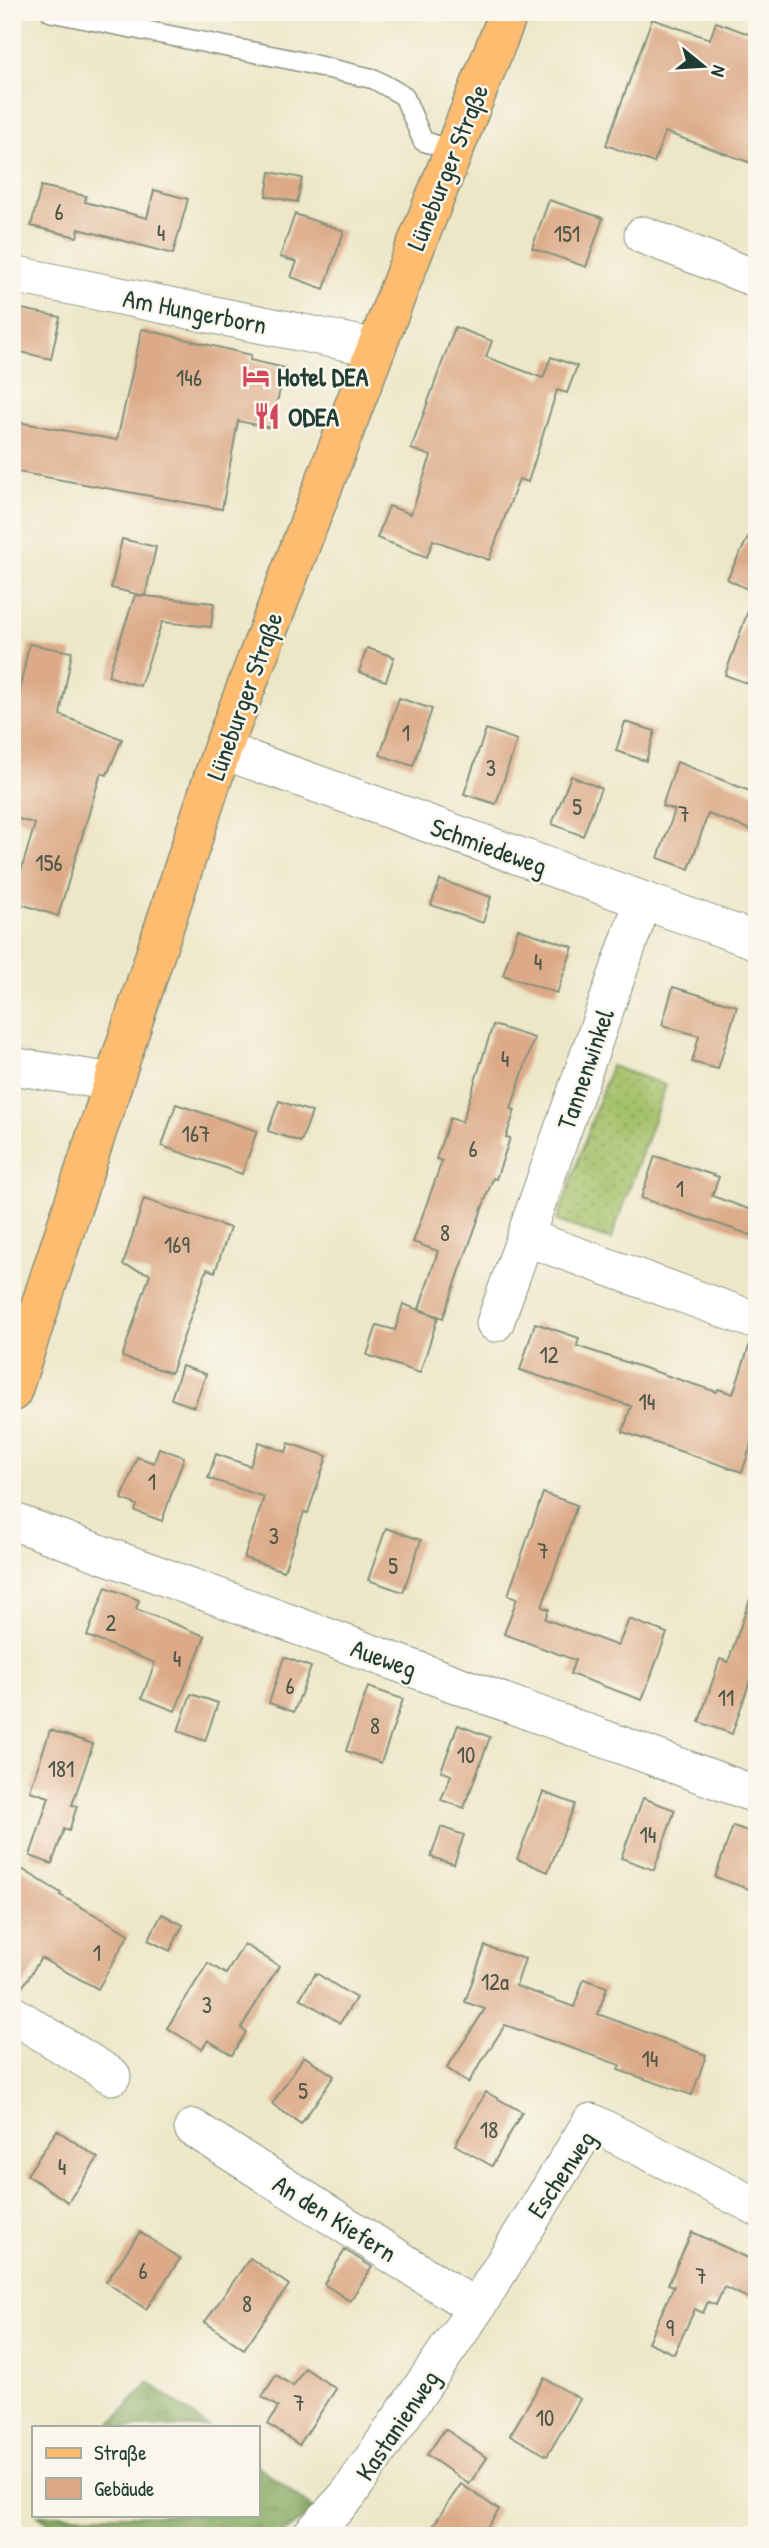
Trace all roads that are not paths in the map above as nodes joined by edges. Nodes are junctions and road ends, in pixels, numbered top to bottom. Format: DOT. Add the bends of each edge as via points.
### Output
graph roads {
  1 [pos="51,12"];
  2 [pos="509,12"];
  3 [pos="454,151"];
  4 [pos="643,236"];
  5 [pos="12,274"];
  6 [pos="757,279"];
  7 [pos="377,348"];
  8 [pos="222,750"];
  9 [pos="643,901"];
  10 [pos="757,941"];
  11 [pos="12,1066"];
  12 [pos="113,1082"];
  13 [pos="525,1237"];
  14 [pos="757,1321"];
  15 [pos="495,1323"];
  16 [pos="12,1392"];
  17 [pos="12,1521"];
  18 [pos="757,1795"];
  19 [pos="12,2014"];
  20 [pos="112,2077"];
  21 [pos="193,2128"];
  22 [pos="757,2207"];
  23 [pos="476,2308"];
  24 [pos="310,2536"];
  1 -- 3 [label="lane" via="374,79 404,96 424,141"];
  2 -- 3 [label="main road, Lüneburger Straße"];
  3 -- 7 [label="main road, Lüneburger Straße"];
  4 -- 6 [label="street"];
  5 -- 7 [label="street, Am Hungerborn"];
  7 -- 8 [label="main road, Lüneburger Straße"];
  8 -- 9 [label="street, Schmiedeweg"];
  8 -- 12 [label="main road, Lüneburger Straße"];
  9 -- 10 [label="street, Schmiedeweg"];
  9 -- 13 [label="street, Tannenwinkel"];
  11 -- 12 [label="street"];
  12 -- 16 [label="main road, Lüneburger Straße"];
  13 -- 14 [label="street"];
  13 -- 15 [label="street, Tannenwinkel"];
  17 -- 18 [label="street, Aueweg"];
  19 -- 20 [label="street"];
  21 -- 23 [label="street, An den Kiefern"];
  22 -- 23 [label="street, Eschenweg" via="591,2122"];
  23 -- 24 [label="street, Kastanienweg" via="348,2495"];
}
